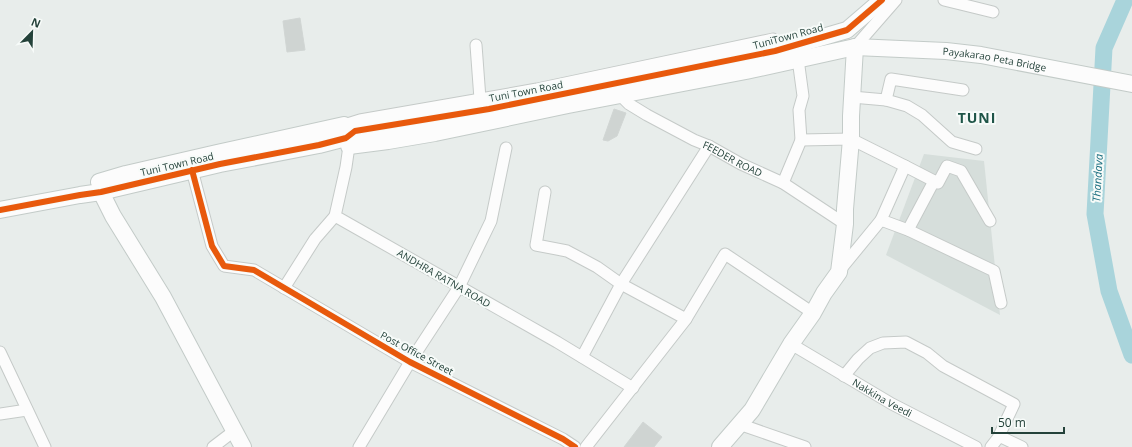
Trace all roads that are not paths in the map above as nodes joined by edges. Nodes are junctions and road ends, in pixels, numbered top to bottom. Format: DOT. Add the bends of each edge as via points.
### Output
graph roads {
  1 [pos="882,0"];
  2 [pos="896,0"];
  3 [pos="944,0"];
  4 [pos="993,12"];
  5 [pos="773,39"];
  6 [pos="476,45"];
  7 [pos="855,47"];
  8 [pos="798,59"];
  9 [pos="688,69"];
  10 [pos="1132,84"];
  11 [pos="963,90"];
  12 [pos="620,95"];
  13 [pos="852,97"];
  14 [pos="480,99"];
  15 [pos="886,100"];
  16 [pos="352,134"];
  17 [pos="851,139"];
  18 [pos="801,140"];
  19 [pos="709,146"];
  20 [pos="506,148"];
  21 [pos="976,149"];
  22 [pos="905,166"];
  23 [pos="192,170"];
  24 [pos="934,181"];
  25 [pos="783,183"];
  26 [pos="99,186"];
  27 [pos="545,192"];
  28 [pos="0,202"];
  29 [pos="0,210"];
  30 [pos="335,216"];
  31 [pos="881,220"];
  32 [pos="990,221"];
  33 [pos="845,224"];
  34 [pos="908,230"];
  35 [pos="838,272"];
  36 [pos="621,284"];
  37 [pos="459,287"];
  38 [pos="284,288"];
  39 [pos="1001,303"];
  40 [pos="813,313"];
  41 [pos="686,319"];
  42 [pos="791,344"];
  43 [pos="0,352"];
  44 [pos="582,357"];
  45 [pos="410,362"];
  46 [pos="844,376"];
  47 [pos="633,388"];
  48 [pos="27,410"];
  49 [pos="0,414"];
  50 [pos="740,424"];
  51 [pos="234,431"];
  52 [pos="999,436"];
  53 [pos="45,447"];
  54 [pos="213,447"];
  55 [pos="243,447"];
  56 [pos="359,447"];
  57 [pos="575,447"];
  58 [pos="586,447"];
  59 [pos="720,447"];
  60 [pos="805,447"];
  61 [pos="976,447"];
  62 [pos="991,447"];
  63 [pos="1022,447"];
  1 -- 9 [label="street, TuniTown Road" via="847,30 776,51"];
  2 -- 7 [label="street"];
  3 -- 4 [label="street"];
  5 -- 14 [label="street"];
  6 -- 14 [label="street"];
  7 -- 8 [label="street, Payakarao Peta Bridge"];
  7 -- 10 [label="street, Payakarao Peta Bridge" via="946,50"];
  7 -- 13 [label="street"];
  8 -- 12 [label="street, Payakarao Peta Bridge"];
  8 -- 18 [label="street" via="803,96 799,110"];
  9 -- 16 [label="street, Tuni Town Road"];
  11 -- 15 [label="street" via="891,78"];
  12 -- 16 [label="street, Payakarao Peta Bridge" via="388,141"];
  12 -- 19 [label="street, FEEDER ROAD" via="646,115"];
  13 -- 15 [label="street"];
  13 -- 17 [label="street"];
  14 -- 16 [label="street" via="360,120"];
  15 -- 21 [label="street" via="907,106 922,115 952,142"];
  16 -- 23 [label="street, Tuni Town Road" via="319,145"];
  16 -- 26 [label="street, Tuni Town Road" via="217,153 126,174"];
  16 -- 30 [label="street"];
  17 -- 18 [label="street"];
  17 -- 22 [label="street"];
  17 -- 33 [label="street"];
  18 -- 25 [label="street"];
  19 -- 25 [label="street, FEEDER ROAD"];
  19 -- 36 [label="street"];
  20 -- 37 [label="street" via="491,221"];
  22 -- 24 [label="street"];
  22 -- 31 [label="street"];
  23 -- 26 [label="street, Tuni Town Road"];
  23 -- 38 [label="street, Post Office Street" via="212,246 224,266 254,270"];
  24 -- 32 [label="street" via="938,183 946,166 961,171"];
  24 -- 34 [label="street"];
  25 -- 33 [label="street, FEEDER ROAD"];
  26 -- 28 [label="street, Tuni Town Road"];
  26 -- 29 [label="street, Tuni Town Road" via="80,195"];
  26 -- 51 [label="street" via="113,216 163,296"];
  27 -- 36 [label="street" via="536,245 567,251"];
  30 -- 37 [label="street, ANDHRA RATNA ROAD"];
  30 -- 38 [label="street" via="315,239"];
  31 -- 34 [label="street"];
  31 -- 35 [label="street"];
  33 -- 35 [label="street"];
  34 -- 39 [label="street" via="994,271"];
  35 -- 40 [label="street"];
  36 -- 41 [label="street"];
  36 -- 44 [label="street"];
  37 -- 44 [label="street, ANDHRA RATNA ROAD"];
  37 -- 45 [label="street"];
  38 -- 45 [label="street, Post Office Street"];
  40 -- 41 [label="street" via="725,254"];
  40 -- 42 [label="street"];
  41 -- 47 [label="street"];
  42 -- 46 [label="street, Nakkina Veedi"];
  42 -- 50 [label="street" via="752,410"];
  43 -- 48 [label="street"];
  44 -- 47 [label="street, ANDHRA RATNA ROAD"];
  45 -- 56 [label="street"];
  45 -- 57 [label="street, Post Office Street" via="563,438"];
  46 -- 52 [label="street" via="870,348 883,343 906,342 927,353 943,366 1014,404"];
  46 -- 61 [label="street, Nakkina Veedi"];
  47 -- 58 [label="street"];
  48 -- 49 [label="street"];
  48 -- 53 [label="street"];
  50 -- 59 [label="street"];
  50 -- 60 [label="street"];
  51 -- 54 [label="street"];
  51 -- 55 [label="street"];
  52 -- 62 [label="street"];
  52 -- 63 [label="street"];
}
